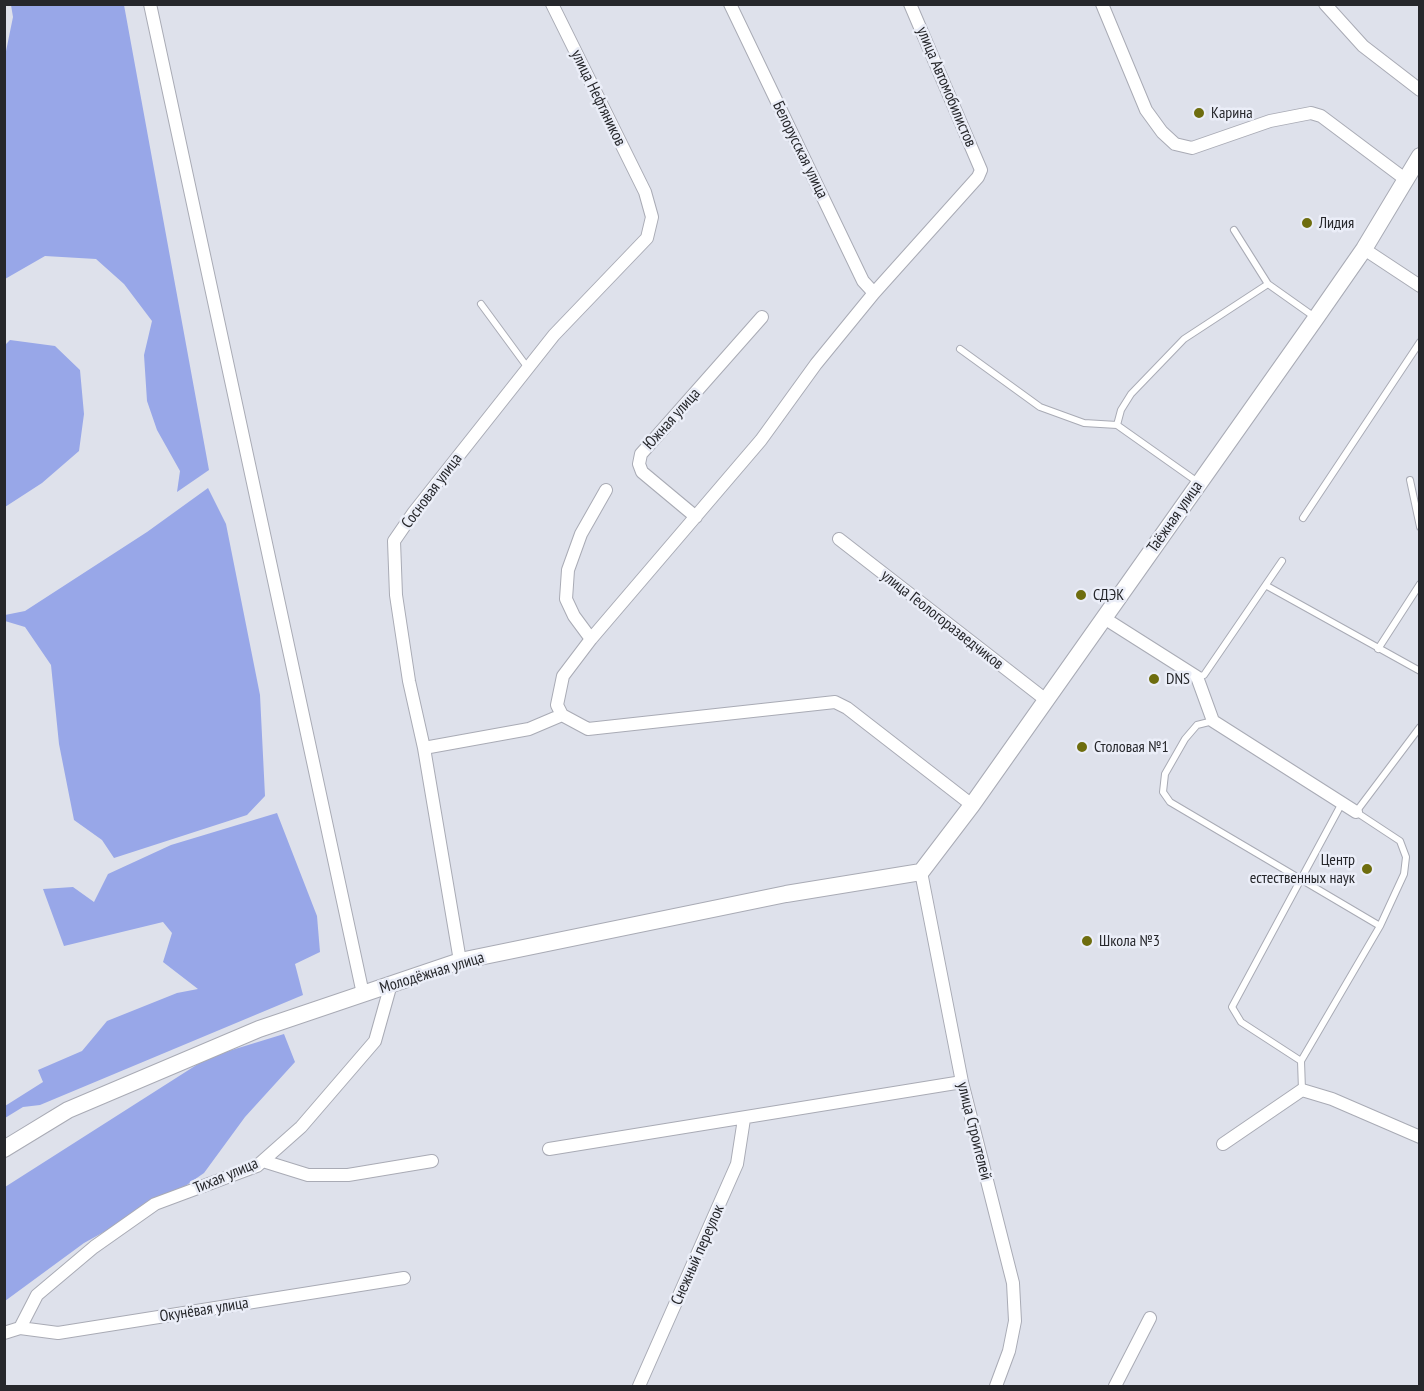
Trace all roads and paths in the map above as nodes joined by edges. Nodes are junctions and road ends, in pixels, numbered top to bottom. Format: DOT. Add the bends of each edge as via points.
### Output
graph roads {
  1 [pos="150,4"];
  2 [pos="552,4"];
  3 [pos="730,4"];
  4 [pos="910,4"];
  5 [pos="1101,4"];
  6 [pos="1325,4"];
  7 [pos="1419,90"];
  8 [pos="1419,156"];
  9 [pos="1405,179"];
  10 [pos="645,192"];
  11 [pos="1234,230"];
  12 [pos="1364,249"];
  13 [pos="1268,284"];
  14 [pos="1419,286"];
  15 [pos="873,293"];
  16 [pos="481,304"];
  17 [pos="762,317"];
  18 [pos="1317,318"];
  19 [pos="1419,342"];
  20 [pos="960,349"];
  21 [pos="528,368"];
  22 [pos="1117,425"];
  23 [pos="1410,480"];
  24 [pos="1199,483"];
  25 [pos="606,490"];
  26 [pos="696,517"];
  27 [pos="1303,518"];
  28 [pos="1419,527"];
  29 [pos="838,539"];
  30 [pos="1282,561"];
  31 [pos="1419,584"];
  32 [pos="1267,586"];
  33 [pos="1104,618"];
  34 [pos="591,639"];
  35 [pos="1378,649"];
  36 [pos="1419,671"];
  37 [pos="1197,677"];
  38 [pos="1046,700"];
  39 [pos="562,715"];
  40 [pos="1213,721"];
  41 [pos="1419,727"];
  42 [pos="424,747"];
  43 [pos="1342,803"];
  44 [pos="972,806"];
  45 [pos="1356,812"];
  46 [pos="921,872"];
  47 [pos="1302,881"];
  48 [pos="1380,926"];
  49 [pos="460,961"];
  50 [pos="391,984"];
  51 [pos="363,994"];
  52 [pos="1301,1061"];
  53 [pos="962,1082"];
  54 [pos="1302,1090"];
  55 [pos="744,1119"];
  56 [pos="1419,1137"];
  57 [pos="1223,1144"];
  58 [pos="4,1149"];
  59 [pos="549,1149"];
  60 [pos="263,1161"];
  61 [pos="432,1161"];
  62 [pos="404,1278"];
  63 [pos="1150,1318"];
  64 [pos="20,1328"];
  65 [pos="4,1333"];
  66 [pos="639,1386"];
  67 [pos="996,1386"];
  68 [pos="1115,1386"];
  1 -- 51 [label="street"];
  2 -- 10 [label="street, улица Нефтяников"];
  3 -- 15 [label="street, Белорусская улица" via="863,281"];
  4 -- 15 [label="street, улица Автомобилистов" via="981,170 971,187"];
  5 -- 9 [label="street" via="1146,110 1175,144 1192,148 1270,121 1311,113 1321,116"];
  6 -- 7 [label="street" via="1363,46"];
  8 -- 9 [label="main road, Таёжная улица"];
  9 -- 12 [label="main road, Таёжная улица"];
  10 -- 21 [label="street, Сосновая улица" via="652,217 647,238 554,335"];
  11 -- 13 [label="lane"];
  12 -- 14 [label="street"];
  12 -- 18 [label="main road, Таёжная улица"];
  13 -- 18 [label="lane"];
  13 -- 22 [label="lane" via="1185,339 1131,394"];
  15 -- 26 [label="street"];
  16 -- 21 [label="lane"];
  17 -- 26 [label="street, Южная улица" via="640,454 642,472"];
  18 -- 24 [label="main road, Таёжная улица"];
  19 -- 27 [label="lane"];
  20 -- 22 [label="lane" via="1040,407 1084,423"];
  21 -- 42 [label="street, Сосновая улица" via="394,541 396,595"];
  22 -- 24 [label="lane"];
  23 -- 28 [label="lane"];
  24 -- 33 [label="main road, Таёжная улица"];
  25 -- 34 [label="street" via="581,534 568,570 566,599"];
  26 -- 34 [label="street"];
  29 -- 38 [label="street, улица Геологоразведчиков"];
  30 -- 32 [label="lane"];
  31 -- 35 [label="lane"];
  32 -- 35 [label="lane"];
  32 -- 37 [label="lane" via="1204,675"];
  33 -- 37 [label="street"];
  33 -- 38 [label="main road, Таёжная улица"];
  34 -- 39 [label="street" via="563,676 557,705"];
  35 -- 36 [label="lane"];
  37 -- 40 [label="street"];
  38 -- 44 [label="main road, Таёжная улица"];
  39 -- 42 [label="street" via="529,729"];
  39 -- 44 [label="street" via="588,729 835,702"];
  40 -- 43 [label="street"];
  40 -- 47 [label="lane" via="1197,725 1185,739 1165,774 1163,792 1170,802"];
  41 -- 45 [label="lane"];
  42 -- 49 [label="street, Сосновая улица"];
  43 -- 45 [label="street"];
  43 -- 47 [label="lane"];
  44 -- 46 [label="main road, Таёжная улица"];
  45 -- 48 [label="lane" via="1400,841 1406,857 1404,874"];
  46 -- 49 [label="main road, Молодёжная улица" via="786,894"];
  46 -- 53 [label="street, улица Строителей"];
  47 -- 48 [label="lane"];
  47 -- 52 [label="lane" via="1232,1006 1241,1022"];
  48 -- 52 [label="lane"];
  49 -- 50 [label="main road, Молодёжная улица"];
  50 -- 51 [label="main road, Молодёжная улица"];
  50 -- 60 [label="street, Тихая улица" via="375,1041 301,1127"];
  51 -- 58 [label="main road, Молодёжная улица" via="259,1029 68,1110"];
  52 -- 54 [label="lane"];
  53 -- 55 [label="street"];
  53 -- 67 [label="street, улица Строителей" via="1013,1283 1016,1321"];
  54 -- 56 [label="street"];
  54 -- 57 [label="street"];
  55 -- 59 [label="street"];
  55 -- 66 [label="street, Снежный переулок" via="737,1164"];
  60 -- 61 [label="street" via="308,1175 338,1175"];
  60 -- 64 [label="street, Тихая улица" via="155,1204 94,1247 37,1295"];
  62 -- 64 [label="street, Окунёвая улица" via="58,1333"];
  63 -- 68 [label="street"];
  64 -- 65 [label="street, Окунёвая улица"];
}
